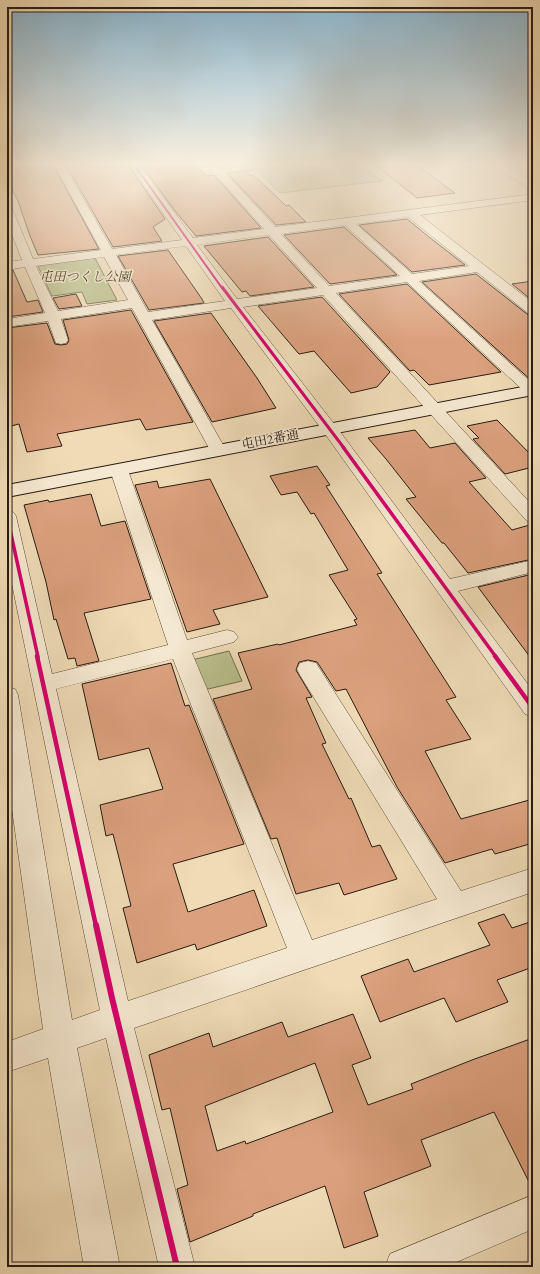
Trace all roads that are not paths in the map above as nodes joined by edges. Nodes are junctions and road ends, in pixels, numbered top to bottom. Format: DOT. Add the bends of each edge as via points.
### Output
graph roads {
  1 [pos="13,222"];
  2 [pos="91,222"];
  3 [pos="175,222"];
  4 [pos="264,222"];
  5 [pos="336,222"];
  6 [pos="349,222"];
  7 [pos="422,222"];
  8 [pos="272,231"];
  9 [pos="189,242"];
  10 [pos="108,253"];
  11 [pos="30,263"];
  12 [pos="7,266"];
  13 [pos="480,268"];
  14 [pos="409,278"];
  15 [pos="326,290"];
  16 [pos="137,303"];
  17 [pos="234,304"];
  18 [pos="533,310"];
  19 [pos="54,317"];
  20 [pos="144,317"];
  21 [pos="7,323"];
  22 [pos="61,340"];
  23 [pos="532,391"];
  24 [pos="433,408"];
  25 [pos="329,428"];
  26 [pos="218,450"];
  27 [pos="119,470"];
  28 [pos="7,491"];
  29 [pos="7,516"];
  30 [pos="533,517"];
  31 [pos="533,566"];
  32 [pos="446,587"];
  33 [pos="227,637"];
  34 [pos="180,649"];
  35 [pos="308,669"];
  36 [pos="44,684"];
  37 [pos="7,695"];
  38 [pos="533,708"];
  39 [pos="533,880"];
  40 [pos="455,906"];
  41 [pos="304,956"];
  42 [pos="118,1020"];
  43 [pos="60,1039"];
  44 [pos="7,1057"];
  45 [pos="533,1212"];
  46 [pos="102,1267"];
  47 [pos="177,1267"];
  48 [pos="403,1267"];
  1 -- 11 [label="street"];
  2 -- 10 [label="street"];
  3 -- 9 [label="street"];
  4 -- 8 [label="street"];
  5 -- 8 [label="street"];
  6 -- 14 [label="street"];
  7 -- 13 [label="street"];
  8 -- 9 [label="street"];
  8 -- 15 [label="street"];
  9 -- 10 [label="street"];
  9 -- 17 [label="street"];
  10 -- 11 [label="street"];
  10 -- 16 [label="street"];
  11 -- 12 [label="street"];
  11 -- 19 [label="street"];
  13 -- 14 [label="street"];
  13 -- 18 [label="street"];
  14 -- 15 [label="street"];
  14 -- 23 [label="street"];
  15 -- 17 [label="street"];
  15 -- 24 [label="street"];
  16 -- 19 [label="street"];
  16 -- 20 [label="street"];
  17 -- 20 [label="street"];
  17 -- 25 [label="street"];
  19 -- 21 [label="street"];
  19 -- 22 [label="street"];
  20 -- 26 [label="street"];
  23 -- 24 [label="street, 屯田2番通"];
  24 -- 25 [label="street, 屯田2番通"];
  24 -- 30 [label="street"];
  25 -- 26 [label="street, 屯田2番通"];
  25 -- 32 [label="street"];
  26 -- 27 [label="street, 屯田2番通"];
  27 -- 28 [label="street, 屯田2番通"];
  27 -- 34 [label="street"];
  29 -- 36 [label="street"];
  31 -- 32 [label="street"];
  32 -- 38 [label="street"];
  33 -- 34 [label="street"];
  34 -- 36 [label="street"];
  34 -- 41 [label="street"];
  35 -- 40 [label="street"];
  36 -- 42 [label="street"];
  37 -- 43 [label="street"];
  39 -- 40 [label="street"];
  40 -- 41 [label="street"];
  41 -- 42 [label="street"];
  42 -- 43 [label="street"];
  42 -- 47 [label="street"];
  43 -- 44 [label="street"];
  43 -- 46 [label="street"];
  45 -- 48 [label="street"];
}
